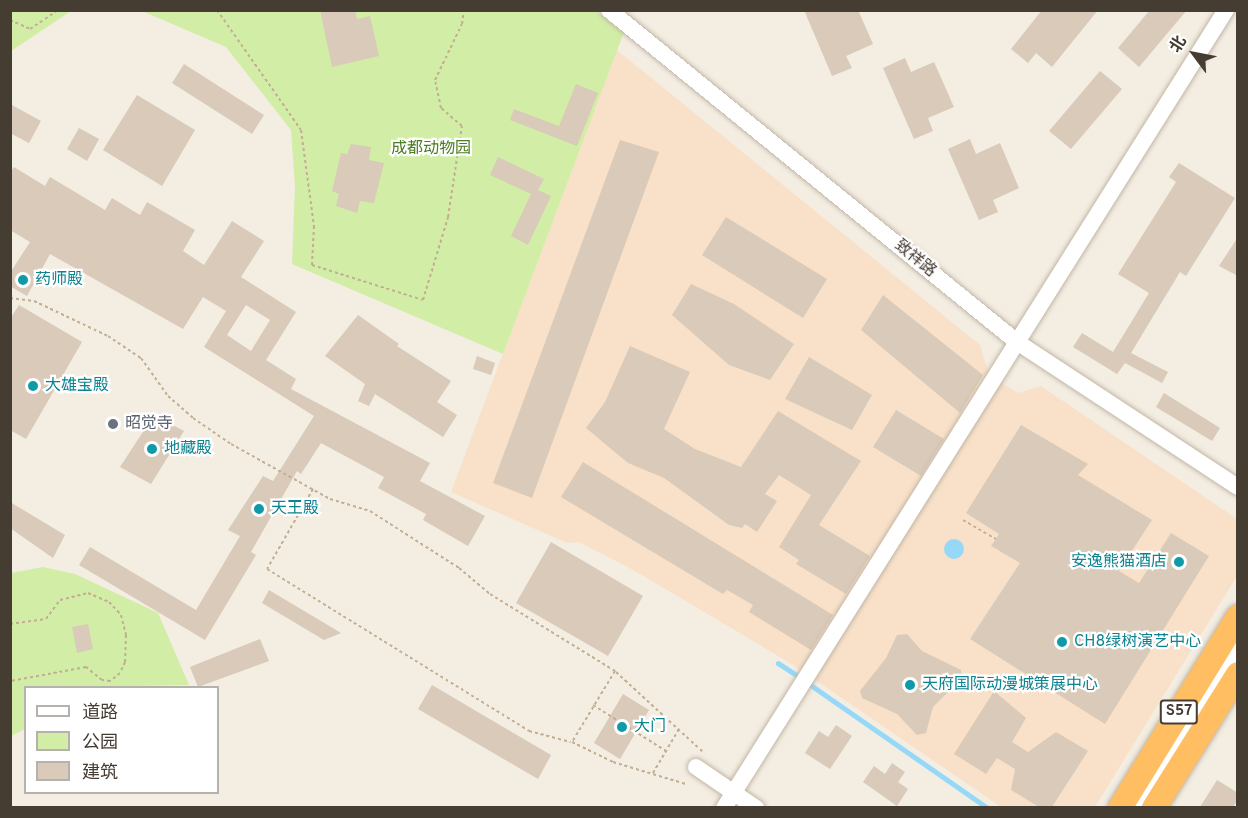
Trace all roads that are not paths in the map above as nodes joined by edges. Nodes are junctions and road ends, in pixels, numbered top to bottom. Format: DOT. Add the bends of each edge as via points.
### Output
graph roads {
  1 [pos="609,10"];
  2 [pos="1226,10"];
  3 [pos="1017,342"];
  4 [pos="1238,487"];
  5 [pos="1238,617"];
  6 [pos="1238,647"];
  7 [pos="1238,674"];
  8 [pos="700,760"];
  9 [pos="734,792"];
  10 [pos="724,807"];
  11 [pos="756,807"];
  12 [pos="1120,807"];
  13 [pos="1138,807"];
  14 [pos="1154,807"];
  1 -- 3 [label="street, 致祥路"];
  2 -- 3 [label="street"];
  3 -- 4 [label="street, 致祥路"];
  3 -- 9 [label="street"];
  5 -- 12 [label="highway, S57"];
  6 -- 13 [label="street"];
  7 -- 14 [label="highway, S57"];
  8 -- 9 [label="street"];
  9 -- 10 [label="street"];
  9 -- 11 [label="street"];
}
